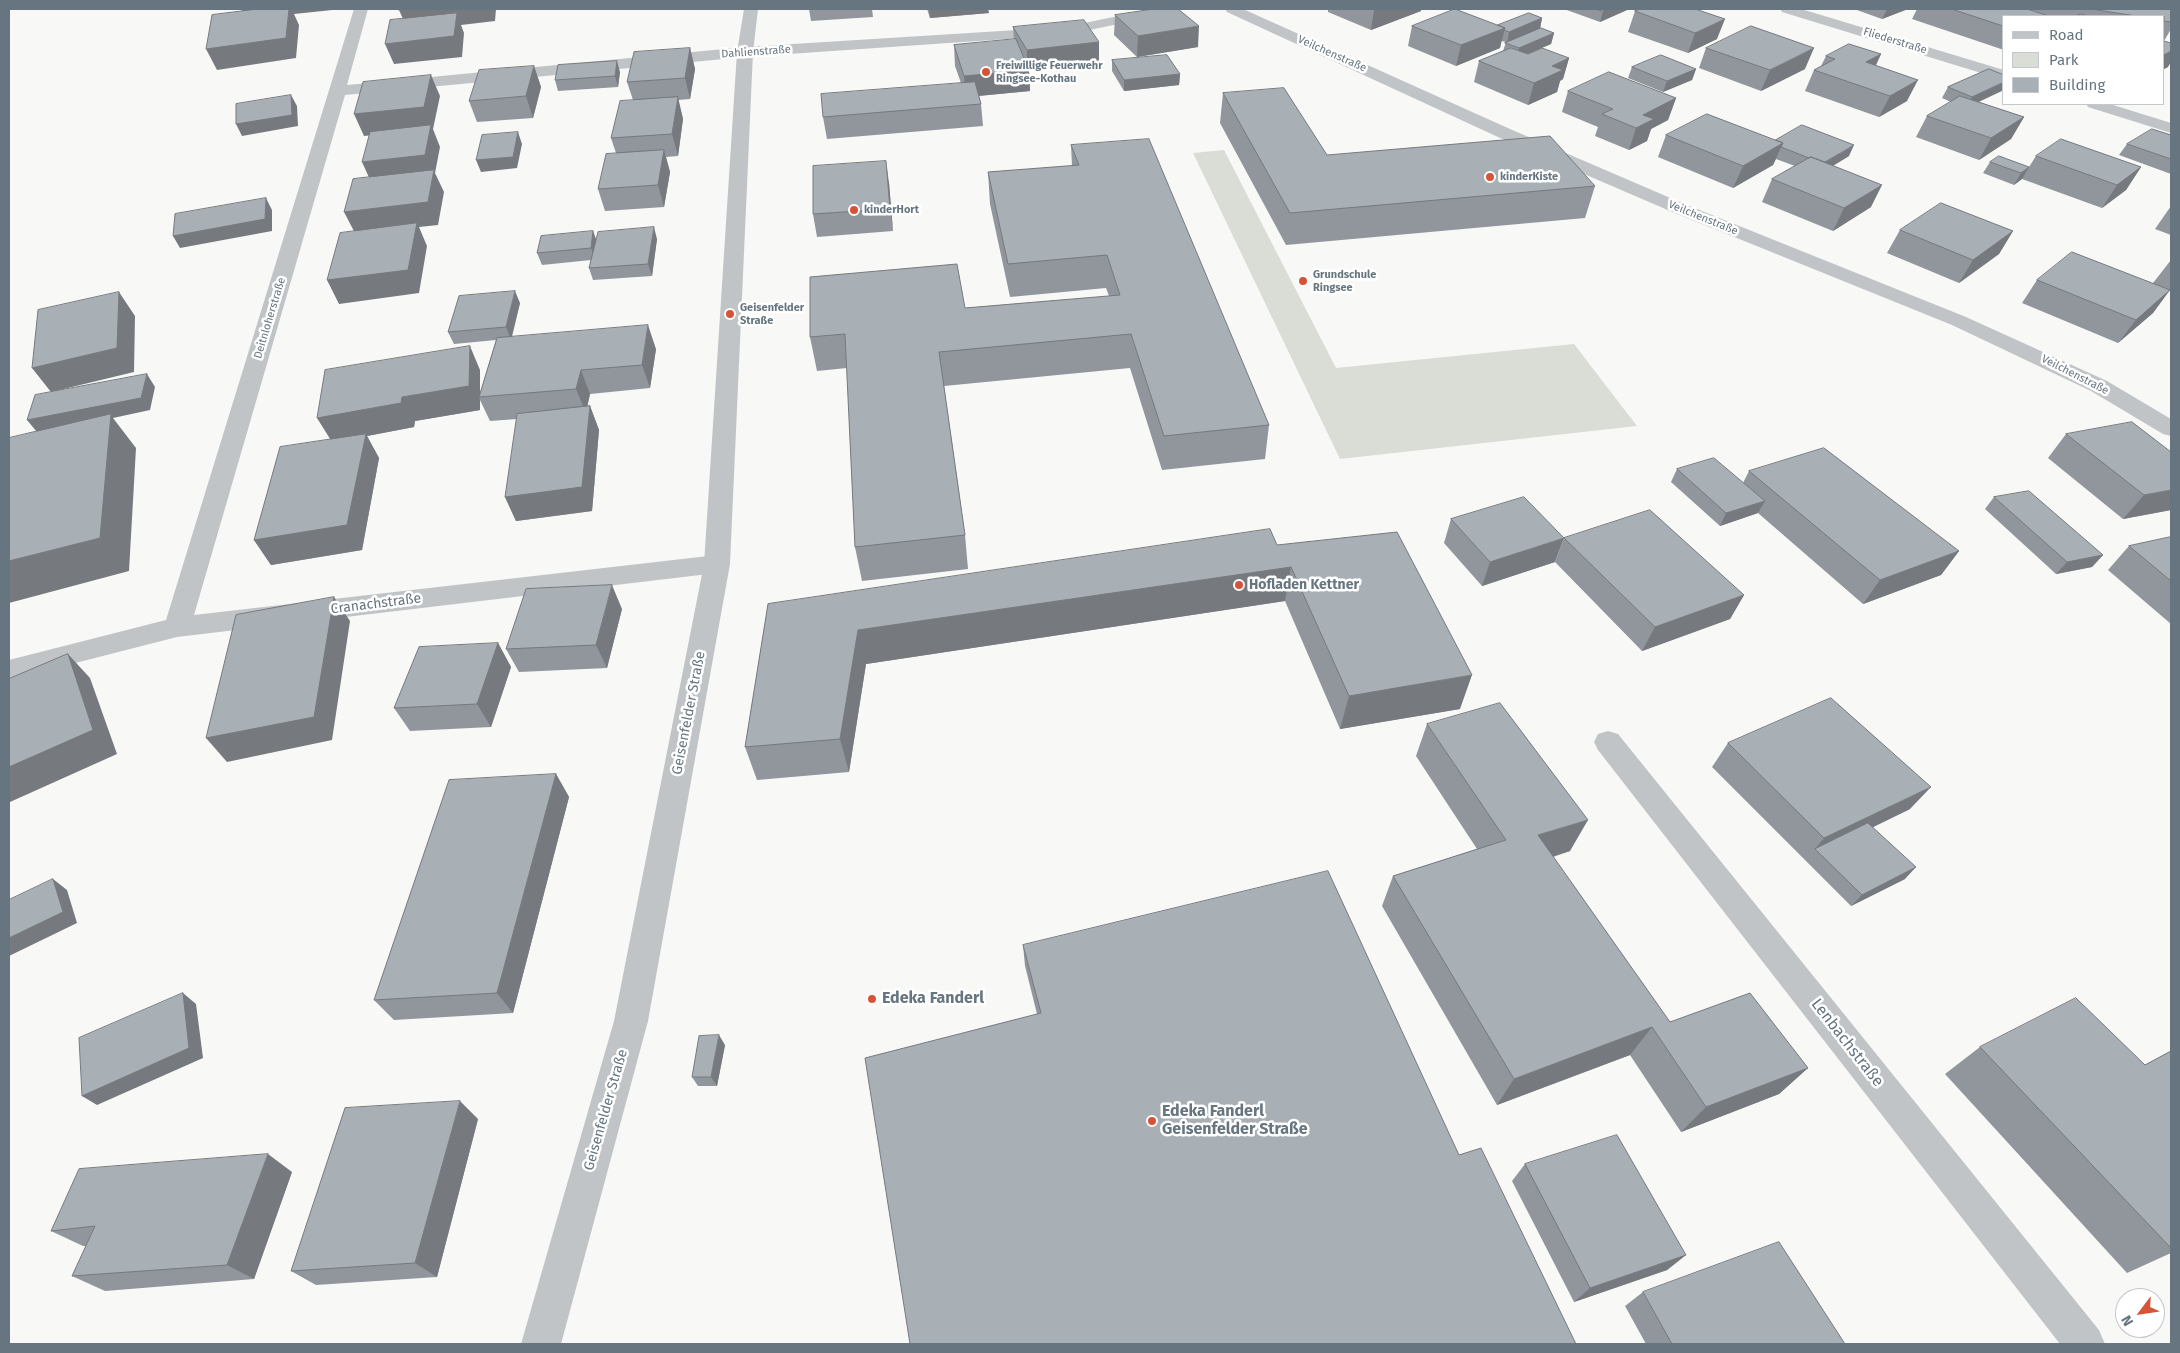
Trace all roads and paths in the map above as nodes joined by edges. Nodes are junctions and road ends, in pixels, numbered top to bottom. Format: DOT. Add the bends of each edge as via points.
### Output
graph roads {
  1 [pos="361,9"];
  2 [pos="751,9"];
  3 [pos="1172,9"];
  4 [pos="1232,9"];
  5 [pos="1786,9"];
  6 [pos="745,52"];
  7 [pos="2002,74"];
  8 [pos="338,91"];
  9 [pos="2097,105"];
  10 [pos="2171,128"];
  11 [pos="2171,429"];
  12 [pos="717,564"];
  13 [pos="177,627"];
  14 [pos="9,670"];
  15 [pos="1608,742"];
  16 [pos="541,1344"];
  17 [pos="2085,1344"];
  1 -- 8 [label="street, Deitnloherstraße"];
  2 -- 6 [label="street, Geisenfelder Straße"];
  3 -- 6 [label="street, Dahlienstraße" via="1065,31"];
  4 -- 11 [label="street, Veilchenstraße" via="1676,207 1959,321 2099,386"];
  5 -- 7 [label="street, Fliederstraße"];
  6 -- 8 [label="street, Dahlienstraße"];
  6 -- 12 [label="street, Geisenfelder Straße"];
  8 -- 13 [label="street, Deitnloherstraße"];
  9 -- 10 [label="street"];
  12 -- 13 [label="street, Cranachstraße"];
  12 -- 16 [label="street, Geisenfelder Straße" via="631,1021"];
  13 -- 14 [label="street, Cranachstraße"];
  15 -- 17 [label="street, Lenbachstraße"];
}
